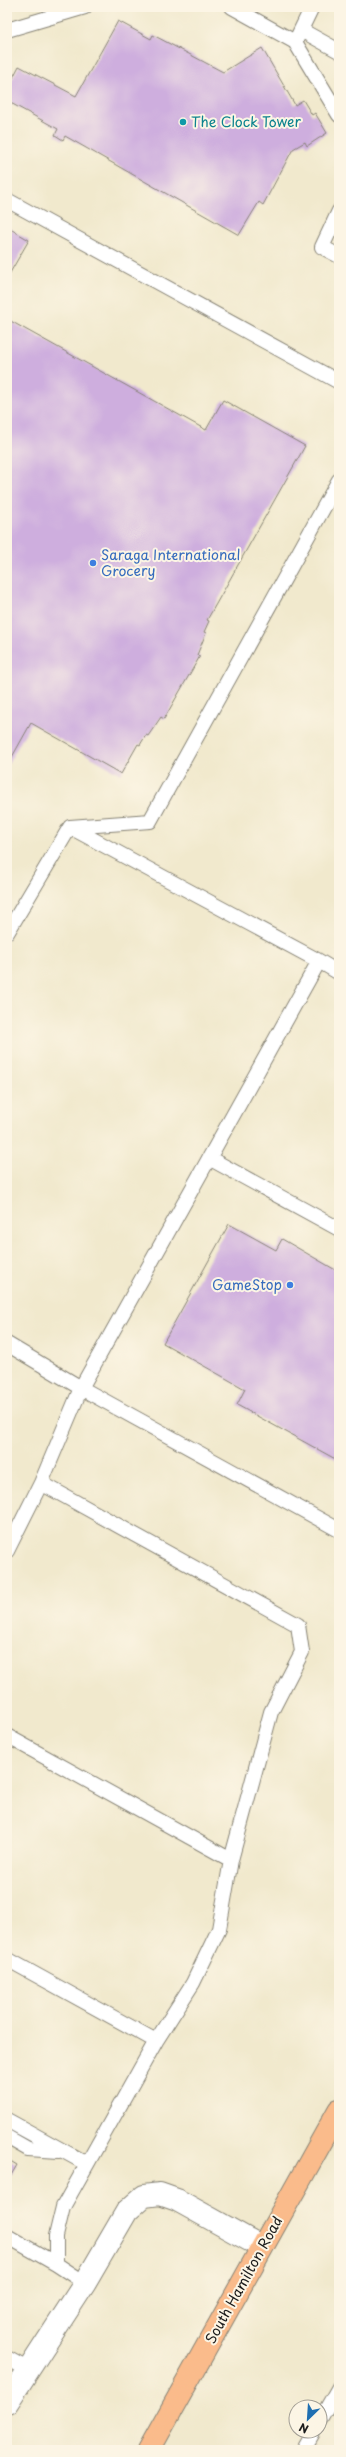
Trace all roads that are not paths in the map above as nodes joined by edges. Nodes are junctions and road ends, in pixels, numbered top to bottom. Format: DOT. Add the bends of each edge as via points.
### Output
graph roads {
  1 [pos="85,7"];
  2 [pos="232,7"];
  3 [pos="312,7"];
  4 [pos="7,30"];
  5 [pos="298,36"];
  6 [pos="339,51"];
  7 [pos="339,115"];
  8 [pos="7,200"];
  9 [pos="339,212"];
  10 [pos="339,256"];
  11 [pos="339,382"];
  12 [pos="339,480"];
  13 [pos="70,826"];
  14 [pos="7,933"];
  15 [pos="318,960"];
  16 [pos="339,973"];
  17 [pos="209,1158"];
  18 [pos="339,1229"];
  19 [pos="7,1344"];
  20 [pos="81,1388"];
  21 [pos="41,1483"];
  22 [pos="339,1530"];
  23 [pos="7,1551"];
  24 [pos="7,1736"];
  25 [pos="231,1860"];
  26 [pos="7,1960"];
  27 [pos="156,2041"];
  28 [pos="339,2110"];
  29 [pos="7,2120"];
  30 [pos="7,2137"];
  31 [pos="65,2152"];
  32 [pos="87,2164"];
  33 [pos="9,2234"];
  34 [pos="262,2247"];
  35 [pos="56,2264"];
  36 [pos="85,2283"];
  37 [pos="7,2358"];
  38 [pos="27,2369"];
  39 [pos="337,2395"];
  40 [pos="7,2403"];
  41 [pos="328,2408"];
  42 [pos="309,2439"];
  43 [pos="149,2450"];
  44 [pos="303,2450"];
  1 -- 4 [label="lane"];
  2 -- 5 [label="lane"];
  3 -- 5 [label="lane"];
  5 -- 6 [label="lane"];
  5 -- 7 [label="lane"];
  8 -- 11 [label="lane"];
  9 -- 10 [label="lane" via="322,247"];
  12 -- 13 [label="lane" via="150,821"];
  13 -- 14 [label="lane"];
  13 -- 15 [label="lane"];
  15 -- 16 [label="lane"];
  15 -- 17 [label="lane"];
  17 -- 18 [label="lane"];
  17 -- 20 [label="lane"];
  19 -- 20 [label="lane"];
  20 -- 21 [label="lane"];
  20 -- 22 [label="lane"];
  21 -- 23 [label="lane"];
  21 -- 25 [label="lane" via="298,1625 302,1652 271,1712"];
  24 -- 25 [label="lane"];
  25 -- 27 [label="lane" via="219,1929 193,1983"];
  26 -- 27 [label="lane"];
  27 -- 32 [label="lane"];
  28 -- 34 [label="main road, South Hamilton Road"];
  29 -- 31 [label="lane"];
  30 -- 31 [label="lane" via="28,2148"];
  31 -- 32 [label="lane"];
  32 -- 35 [label="lane" via="62,2206 56,2236"];
  33 -- 35 [label="lane"];
  34 -- 36 [label="street" via="177,2200 160,2194 144,2196 127,2211"];
  34 -- 43 [label="main road, South Hamilton Road"];
  35 -- 36 [label="lane"];
  36 -- 38 [label="street"];
  37 -- 38 [label="lane"];
  38 -- 40 [label="street"];
  39 -- 41 [label="lane"];
  42 -- 44 [label="lane"];
}
